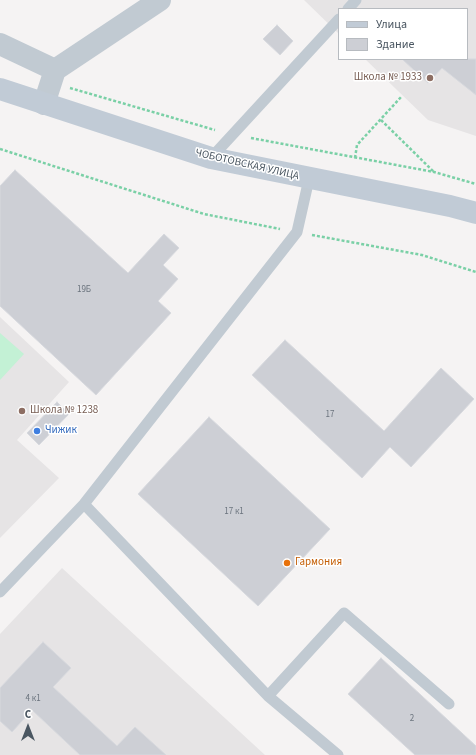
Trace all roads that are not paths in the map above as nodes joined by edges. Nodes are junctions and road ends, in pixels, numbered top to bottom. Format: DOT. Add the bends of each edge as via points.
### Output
graph roads {
  1 [pos="160,0"];
  2 [pos="356,0"];
  3 [pos="349,8"];
  4 [pos="338,20"];
  5 [pos="0,44"];
  6 [pos="55,70"];
  7 [pos="0,88"];
  8 [pos="44,104"];
  9 [pos="211,158"];
  10 [pos="309,179"];
  11 [pos="476,213"];
  12 [pos="84,504"];
  13 [pos="0,592"];
  14 [pos="268,696"];
  15 [pos="449,704"];
  16 [pos="338,755"];
  1 -- 6 [label="street"];
  2 -- 3 [label="lane"];
  4 -- 9 [label="lane"];
  5 -- 6 [label="street"];
  6 -- 8 [label="street"];
  7 -- 8 [label="main road, ЧОБОТОВСКАЯ УЛИЦА"];
  8 -- 9 [label="main road, ЧОБОТОВСКАЯ УЛИЦА"];
  9 -- 10 [label="main road, ЧОБОТОВСКАЯ УЛИЦА"];
  10 -- 11 [label="main road, ЧОБОТОВСКАЯ УЛИЦА"];
  10 -- 12 [label="lane" via="297,232"];
  12 -- 13 [label="lane"];
  12 -- 14 [label="lane"];
  14 -- 15 [label="lane" via="344,613"];
  14 -- 16 [label="lane"];
}
